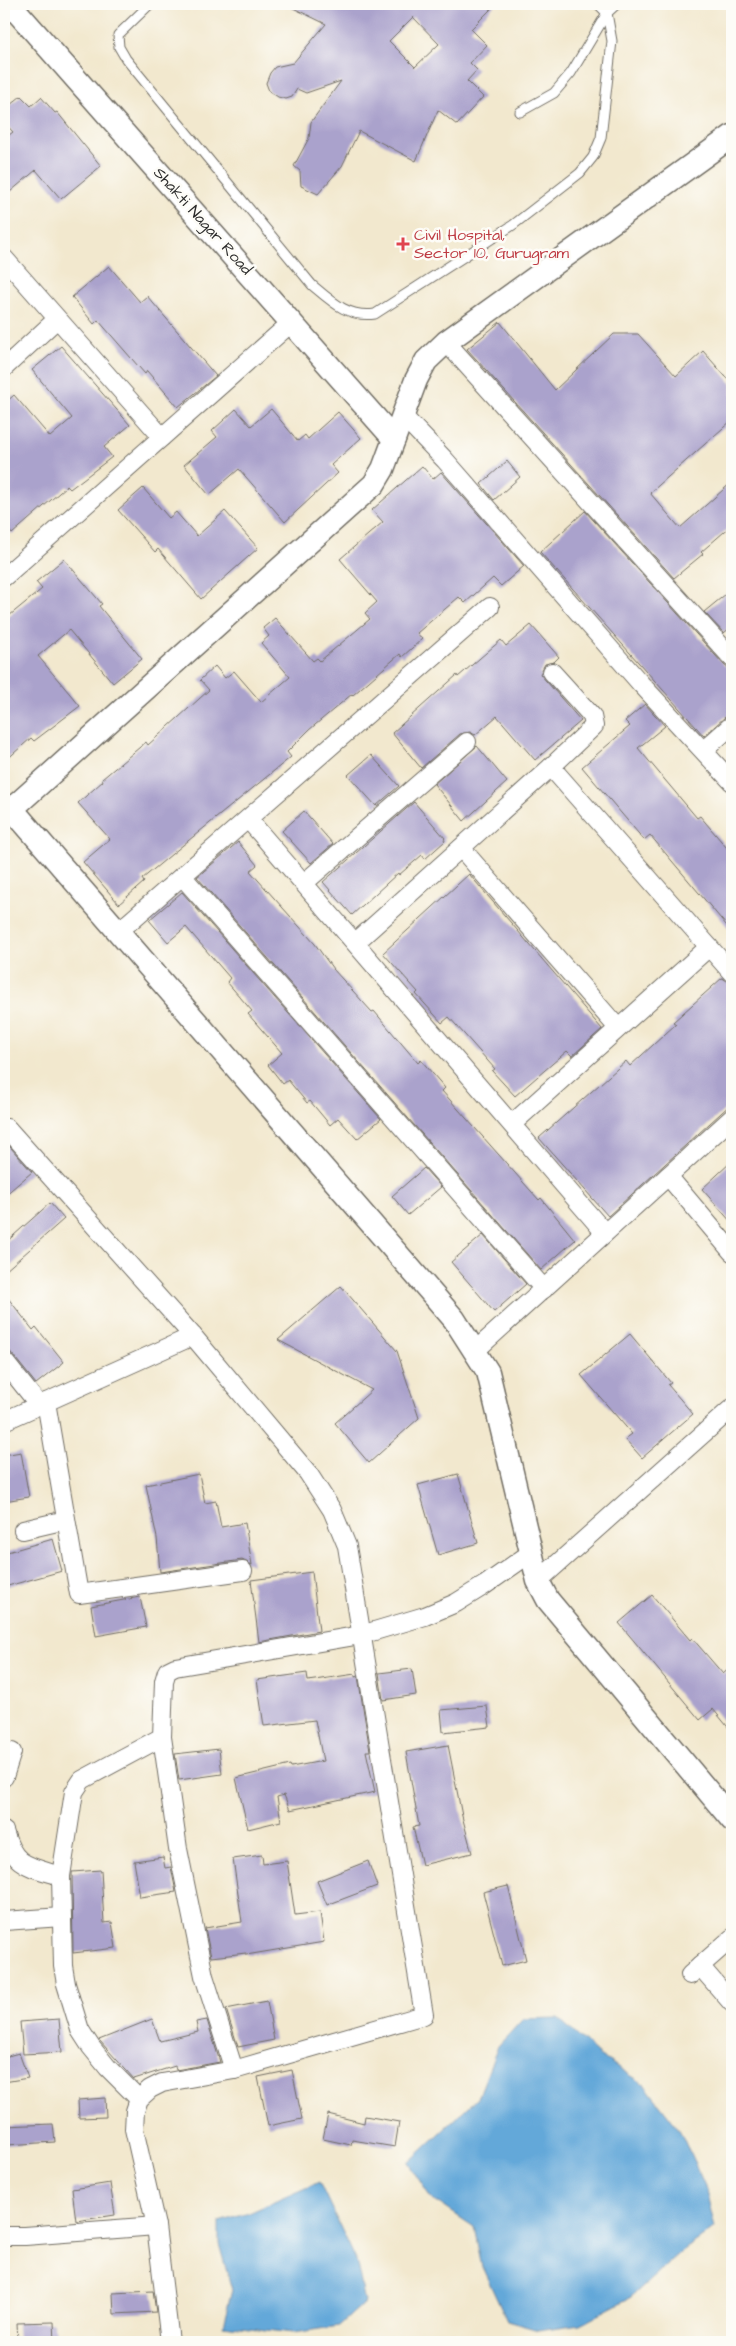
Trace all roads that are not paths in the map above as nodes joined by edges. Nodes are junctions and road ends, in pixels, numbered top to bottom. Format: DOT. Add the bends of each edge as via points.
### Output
graph roads {
  1 [pos="10,4"];
  2 [pos="150,4"];
  3 [pos="598,4"];
  4 [pos="617,4"];
  5 [pos="607,13"];
  6 [pos="520,112"];
  7 [pos="732,136"];
  8 [pos="4,258"];
  9 [pos="57,319"];
  10 [pos="292,322"];
  11 [pos="446,342"];
  12 [pos="4,368"];
  13 [pos="402,415"];
  14 [pos="162,437"];
  15 [pos="394,439"];
  16 [pos="4,577"];
  17 [pos="490,607"];
  18 [pos="732,658"];
  19 [pos="552,672"];
  20 [pos="732,725"];
  21 [pos="467,742"];
  22 [pos="704,750"];
  23 [pos="551,767"];
  24 [pos="732,782"];
  25 [pos="8,812"];
  26 [pos="248,819"];
  27 [pos="460,848"];
  28 [pos="182,876"];
  29 [pos="304,883"];
  30 [pos="118,932"];
  31 [pos="356,942"];
  32 [pos="709,947"];
  33 [pos="732,973"];
  34 [pos="618,1028"];
  35 [pos="732,1118"];
  36 [pos="512,1124"];
  37 [pos="5,1128"];
  38 [pos="668,1176"];
  39 [pos="605,1233"];
  40 [pos="732,1252"];
  41 [pos="544,1289"];
  42 [pos="192,1336"];
  43 [pos="476,1350"];
  44 [pos="4,1362"];
  45 [pos="43,1403"];
  46 [pos="732,1408"];
  47 [pos="4,1421"];
  48 [pos="66,1520"];
  49 [pos="23,1530"];
  50 [pos="532,1552"];
  51 [pos="243,1571"];
  52 [pos="538,1581"];
  53 [pos="360,1634"];
  54 [pos="162,1737"];
  55 [pos="12,1752"];
  56 [pos="4,1777"];
  57 [pos="732,1820"];
  58 [pos="5,1843"];
  59 [pos="61,1876"];
  60 [pos="62,1917"];
  61 [pos="4,1921"];
  62 [pos="732,1938"];
  63 [pos="732,2004"];
  64 [pos="234,2070"];
  65 [pos="139,2099"];
  66 [pos="156,2226"];
  67 [pos="4,2228"];
  68 [pos="4,2236"];
  69 [pos="170,2342"];
  1 -- 10 [label="street, Shakti Nagar Road"];
  2 -- 5 [label="lane" via="118,36 119,47 126,59 312,285 338,306 353,314 365,315 374,314 512,225 580,173 601,138 612,41"];
  3 -- 5 [label="lane"];
  4 -- 5 [label="lane"];
  5 -- 6 [label="lane" via="571,73 554,93"];
  7 -- 11 [label="street"];
  8 -- 9 [label="street"];
  9 -- 12 [label="street"];
  9 -- 14 [label="street"];
  10 -- 14 [label="street"];
  10 -- 15 [label="street, Shakti Nagar Road"];
  11 -- 13 [label="street" via="426,361"];
  11 -- 18 [label="street"];
  13 -- 15 [label="street"];
  13 -- 22 [label="street" via="641,684"];
  14 -- 16 [label="street"];
  15 -- 25 [label="street" via="374,484"];
  17 -- 26 [label="street"];
  19 -- 23 [label="street" via="594,720 594,726"];
  20 -- 22 [label="street"];
  21 -- 29 [label="street"];
  22 -- 24 [label="street"];
  23 -- 27 [label="street"];
  23 -- 32 [label="street"];
  25 -- 30 [label="street"];
  26 -- 28 [label="street"];
  26 -- 29 [label="street"];
  27 -- 31 [label="street"];
  27 -- 34 [label="street"];
  28 -- 30 [label="street"];
  28 -- 41 [label="street"];
  29 -- 31 [label="street"];
  30 -- 43 [label="street" via="454,1319"];
  31 -- 36 [label="street"];
  32 -- 33 [label="street"];
  32 -- 34 [label="street"];
  34 -- 36 [label="street"];
  35 -- 38 [label="street"];
  36 -- 39 [label="street"];
  37 -- 42 [label="street"];
  38 -- 39 [label="street"];
  38 -- 40 [label="street"];
  39 -- 41 [label="street"];
  41 -- 43 [label="street"];
  42 -- 45 [label="street"];
  42 -- 53 [label="street" via="308,1473 332,1510 347,1546"];
  43 -- 50 [label="street" via="488,1372"];
  44 -- 45 [label="street"];
  45 -- 47 [label="street"];
  45 -- 48 [label="street"];
  46 -- 52 [label="street"];
  48 -- 49 [label="street"];
  48 -- 51 [label="street" via="79,1594"];
  50 -- 52 [label="street"];
  50 -- 53 [label="street" via="456,1603 426,1616"];
  52 -- 57 [label="street" via="548,1600"];
  53 -- 54 [label="street" via="167,1671"];
  53 -- 64 [label="street" via="424,2015"];
  54 -- 59 [label="street" via="82,1780 74,1792"];
  54 -- 64 [label="street" via="178,1849 202,1967"];
  55 -- 56 [label="street"];
  58 -- 59 [label="street" via="21,1864"];
  59 -- 60 [label="street"];
  60 -- 61 [label="street"];
  60 -- 65 [label="street" via="63,1966 80,2030 108,2068"];
  62 -- 63 [label="street" via="695,1971"];
  64 -- 65 [label="street" via="162,2083 150,2088"];
  65 -- 66 [label="street" via="134,2129"];
  66 -- 68 [label="street"];
  66 -- 69 [label="street"];
  67 -- 68 [label="street"];
}
